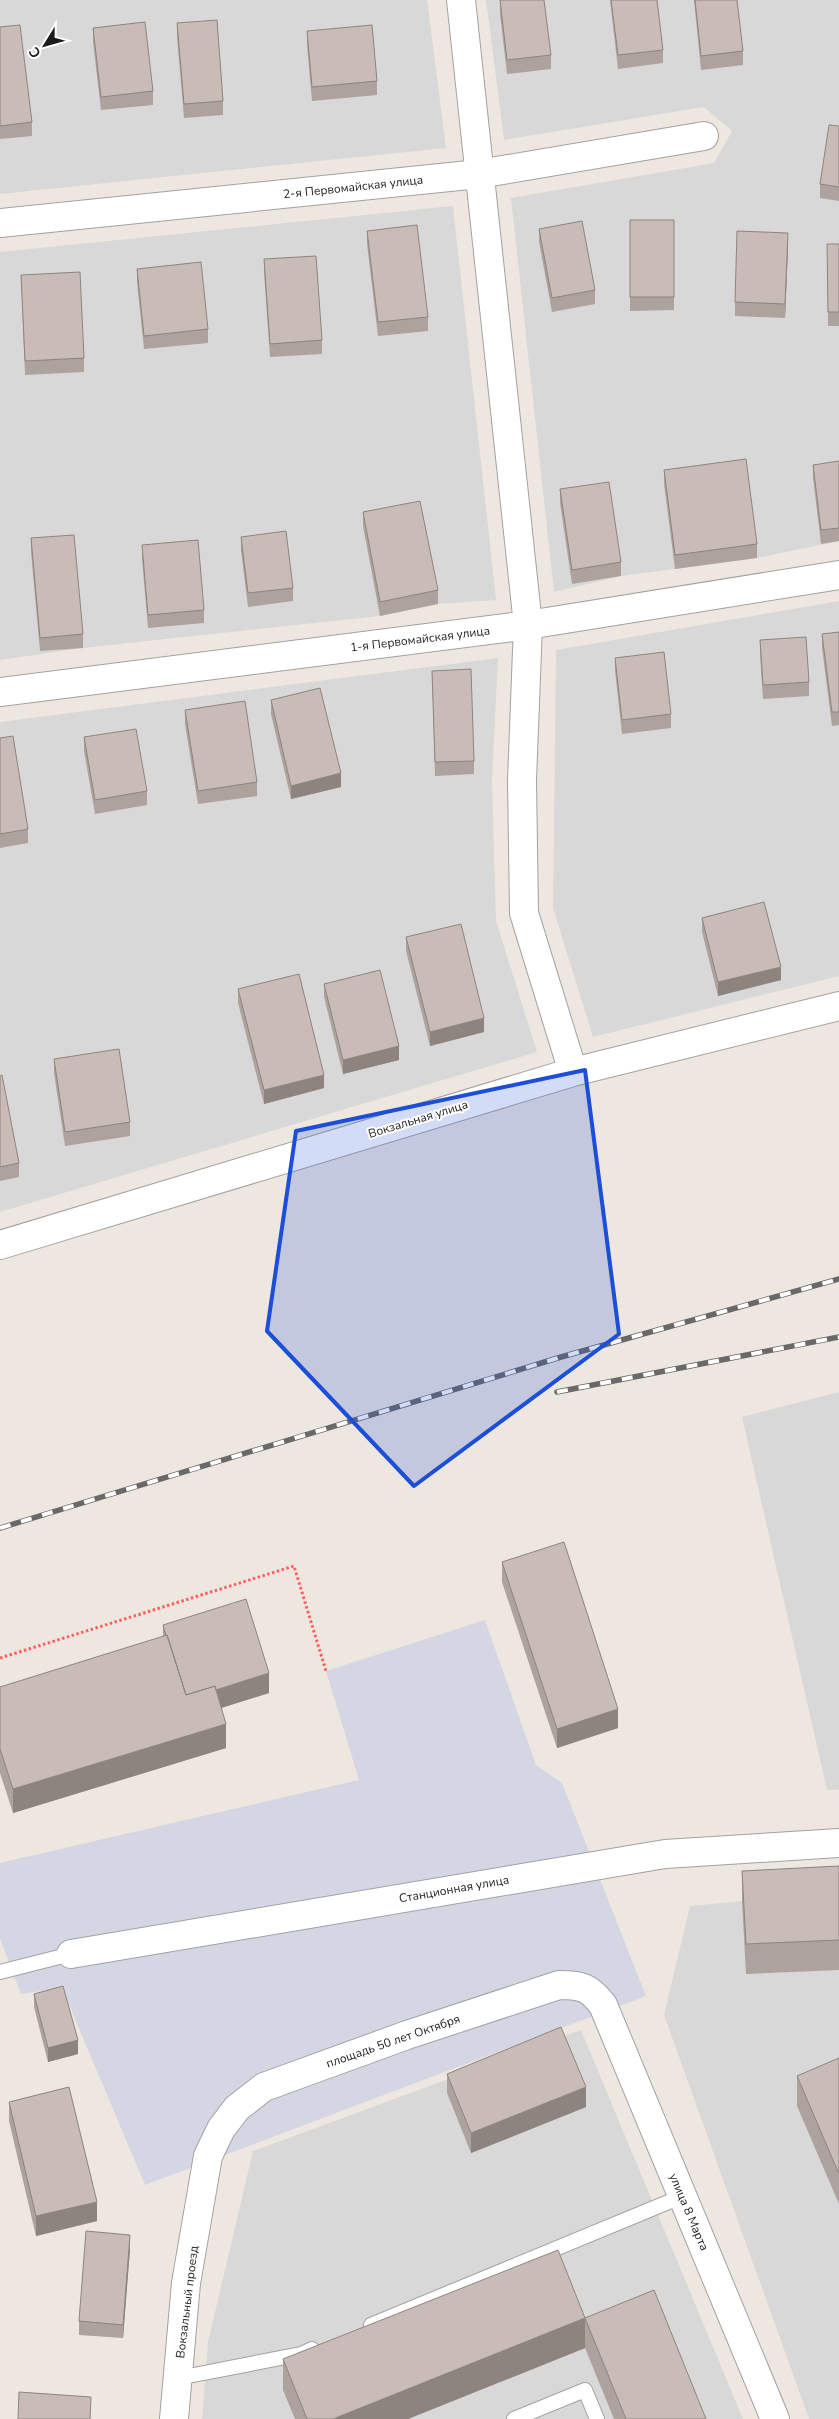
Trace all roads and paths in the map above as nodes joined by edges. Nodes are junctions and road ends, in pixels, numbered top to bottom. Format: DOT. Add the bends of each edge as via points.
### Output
graph roads {
  1 [pos="462,0"];
  2 [pos="704,136"];
  3 [pos="479,174"];
  4 [pos="0,223"];
  5 [pos="839,575"];
  6 [pos="528,625"];
  7 [pos="0,692"];
  8 [pos="839,1006"];
  9 [pos="573,1072"];
  10 [pos="0,1245"];
  11 [pos="0,1658"];
  12 [pos="326,1671"];
  13 [pos="839,1843"];
  14 [pos="70,1954"];
  15 [pos="0,1972"];
  16 [pos="603,2005"];
  17 [pos="208,2156"];
  18 [pos="683,2196"];
  19 [pos="356,2331"];
  20 [pos="328,2342"];
  21 [pos="178,2378"];
  22 [pos="174,2419"];
  23 [pos="514,2419"];
  24 [pos="596,2419"];
  25 [pos="775,2419"];
  1 -- 3 [label="street"];
  2 -- 3 [label="street, 2-я Первомайская улица"];
  3 -- 4 [label="street, 2-я Первомайская улица"];
  3 -- 6 [label="street"];
  5 -- 6 [label="street, 1-я Первомайская улица"];
  6 -- 7 [label="street, 1-я Первомайская улица"];
  6 -- 9 [label="street" via="522,780 524,913"];
  8 -- 9 [label="street, Вокзальная улица"];
  9 -- 10 [label="street, Вокзальная улица"];
  11 -- 12 [label="path" via="294,1566"];
  13 -- 14 [label="street, Станционная улица" via="665,1854"];
  14 -- 15 [label="lane"];
  16 -- 17 [label="street, площадь 50 лет Октября" via="593,1992 578,1985 559,1985 264,2087 237,2108"];
  16 -- 18 [label="street, улица 8 Марта"];
  17 -- 21 [label="street, Вокзальный проезд" via="186,2283"];
  18 -- 19 [label="lane"];
  18 -- 25 [label="street, улица 8 Марта"];
  20 -- 21 [label="lane" via="301,2354"];
  21 -- 22 [label="street, Вокзальный проезд"];
  23 -- 24 [label="lane" via="585,2390"];
}
